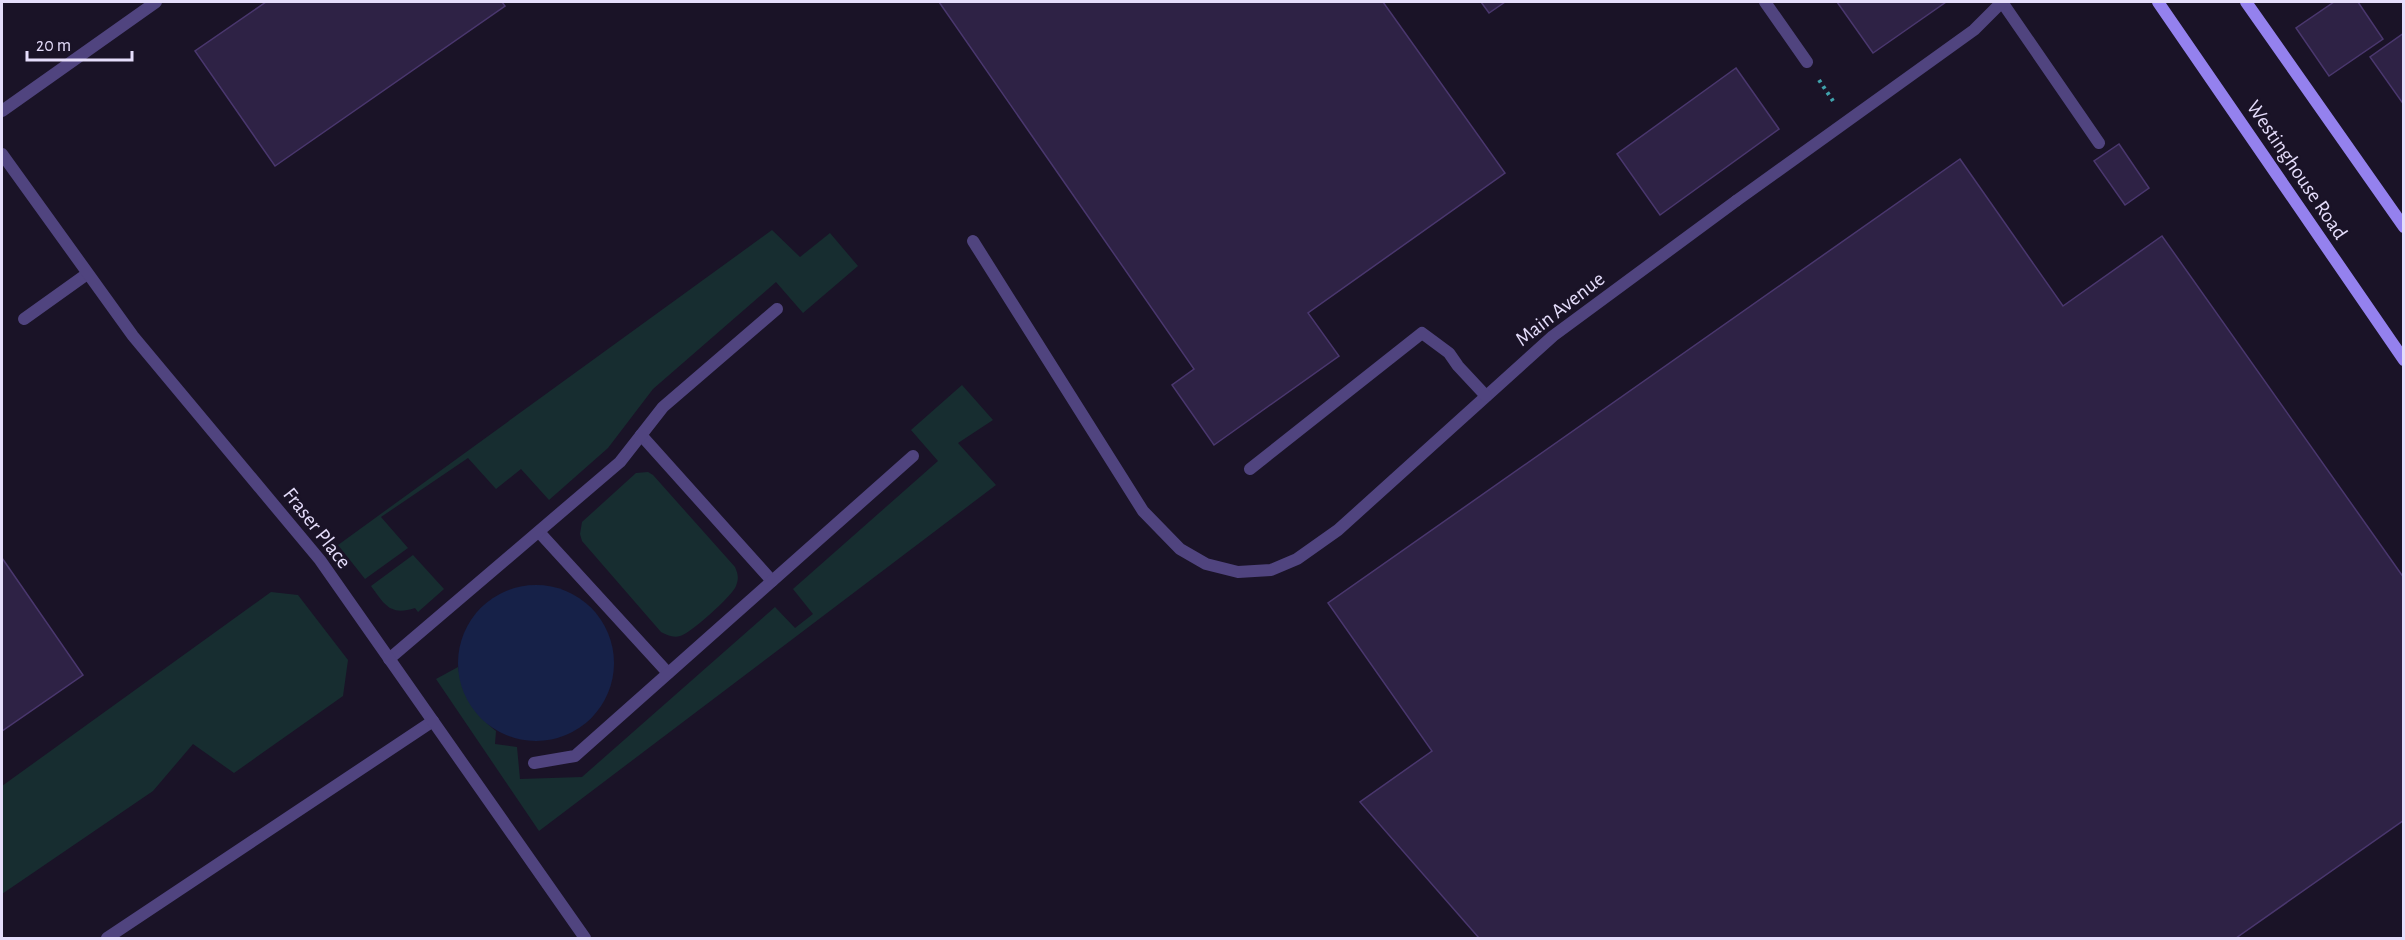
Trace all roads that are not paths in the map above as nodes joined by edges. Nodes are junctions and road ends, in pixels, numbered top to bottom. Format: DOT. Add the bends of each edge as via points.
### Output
graph roads {
  1 [pos="156,2"];
  2 [pos="1765,2"];
  3 [pos="2002,2"];
  4 [pos="2158,2"];
  5 [pos="2246,2"];
  6 [pos="1807,62"];
  7 [pos="2,111"];
  8 [pos="2099,143"];
  9 [pos="2,154"];
  10 [pos="2403,227"];
  11 [pos="973,241"];
  12 [pos="87,274"];
  13 [pos="777,309"];
  14 [pos="24,319"];
  15 [pos="2403,360"];
  16 [pos="1486,396"];
  17 [pos="641,435"];
  18 [pos="913,456"];
  19 [pos="1250,469"];
  20 [pos="539,532"];
  21 [pos="772,581"];
  22 [pos="389,659"];
  23 [pos="669,673"];
  24 [pos="433,721"];
  25 [pos="534,763"];
  26 [pos="107,939"];
  27 [pos="585,939"];
  1 -- 7 [label="street"];
  2 -- 6 [label="street"];
  3 -- 8 [label="street"];
  3 -- 16 [label="street, Main Avenue" via="1974,30 1553,336"];
  4 -- 15 [label="street, Westinghouse Road"];
  5 -- 10 [label="street"];
  9 -- 12 [label="street, Fraser Place"];
  11 -- 16 [label="street, Main Avenue" via="1143,511 1180,549 1206,564 1238,572 1271,570 1297,559 1338,530"];
  12 -- 14 [label="street"];
  12 -- 22 [label="street, Fraser Place" via="133,336 320,560"];
  13 -- 17 [label="street" via="663,407"];
  16 -- 19 [label="street" via="1449,353 1422,333"];
  17 -- 20 [label="street" via="620,462"];
  17 -- 21 [label="street"];
  18 -- 21 [label="street"];
  20 -- 22 [label="street"];
  20 -- 23 [label="street"];
  21 -- 23 [label="street"];
  22 -- 24 [label="street, Fraser Place"];
  23 -- 25 [label="street" via="575,756"];
  24 -- 26 [label="street"];
  24 -- 27 [label="street, Fraser Place"];
}
